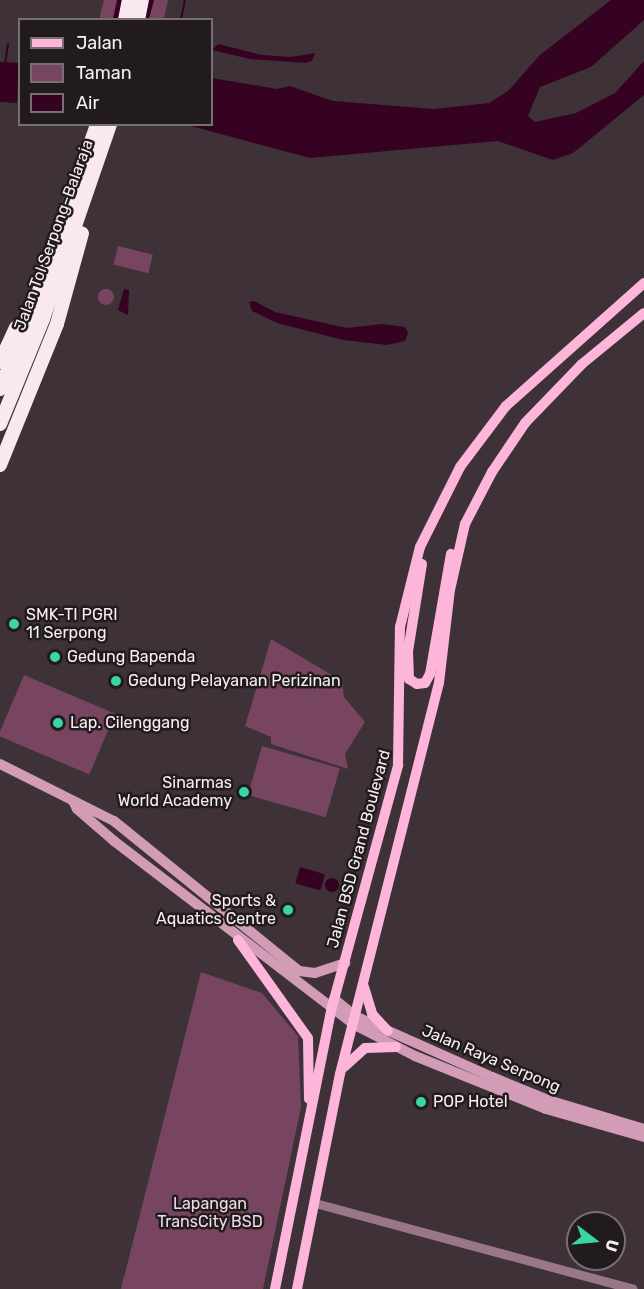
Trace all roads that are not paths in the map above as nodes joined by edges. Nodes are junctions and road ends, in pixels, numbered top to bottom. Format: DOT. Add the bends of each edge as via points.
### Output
graph roads {
  1 [pos="129,0"];
  2 [pos="142,0"];
  3 [pos="125,18"];
  4 [pos="138,18"];
  5 [pos="97,126"];
  6 [pos="109,126"];
  7 [pos="82,195"];
  8 [pos="644,283"];
  9 [pos="644,314"];
  10 [pos="33,315"];
  11 [pos="0,362"];
  12 [pos="0,389"];
  13 [pos="0,424"];
  14 [pos="0,465"];
  15 [pos="439,508"];
  16 [pos="465,524"];
  17 [pos="0,764"];
  18 [pos="73,801"];
  19 [pos="114,821"];
  20 [pos="103,832"];
  21 [pos="238,940"];
  22 [pos="345,963"];
  23 [pos="363,984"];
  24 [pos="333,1003"];
  25 [pos="354,1020"];
  26 [pos="388,1031"];
  27 [pos="396,1047"];
  28 [pos="340,1074"];
  29 [pos="605,1123"];
  30 [pos="644,1129"];
  31 [pos="308,1130"];
  32 [pos="644,1137"];
  33 [pos="315,1203"];
  34 [pos="275,1289"];
  35 [pos="297,1289"];
  36 [pos="633,1289"];
  1 -- 3 [label="highway"];
  2 -- 4 [label="highway"];
  5 -- 7 [label="highway, Jalan Tol Serpong–Balaraja"];
  6 -- 7 [label="highway, Jalan Tol Serpong–Balaraja"];
  7 -- 10 [label="highway, Jalan Tol Serpong–Balaraja"];
  7 -- 14 [label="highway" via="76,265 57,324"];
  8 -- 15 [label="main road, Jalan BSD Grand Boulevard" via="507,406 460,467"];
  9 -- 16 [label="main road" via="582,364 525,423 492,472"];
  10 -- 11 [label="highway"];
  10 -- 12 [label="highway, Jalan Tol Serpong–Balaraja"];
  10 -- 13 [label="highway, Jalan Tol Serpong–Balaraja"];
  15 -- 16 [label="main road" via="414,594 408,651 412,683 422,684 428,679 446,569"];
  15 -- 22 [label="main road, Jalan BSD Grand Boulevard" via="420,547 405,596 399,659 401,748"];
  16 -- 23 [label="main road" via="450,590 439,684"];
  17 -- 18 [label="main road"];
  18 -- 19 [label="main road"];
  18 -- 20 [label="main road"];
  19 -- 20 [label="main road"];
  19 -- 22 [label="main road" via="295,968 315,973"];
  20 -- 21 [label="main road"];
  21 -- 24 [label="main road"];
  21 -- 31 [label="main road" via="308,1038"];
  22 -- 24 [label="main road, Jalan BSD Grand Boulevard"];
  23 -- 25 [label="main road"];
  23 -- 26 [label="main road" via="368,1007"];
  24 -- 25 [label="main road"];
  24 -- 31 [label="main road, Jalan BSD Grand Boulevard"];
  25 -- 26 [label="main road, Jalan Raya Serpong"];
  25 -- 27 [label="main road, Jalan Raya Serpong"];
  25 -- 28 [label="main road"];
  26 -- 29 [label="main road, Jalan Raya Serpong"];
  27 -- 28 [label="main road" via="359,1051"];
  27 -- 29 [label="main road, Jalan Raya Serpong" via="546,1108"];
  28 -- 33 [label="main road"];
  29 -- 30 [label="main road, Jalan Raya Serpong"];
  29 -- 32 [label="main road, Jalan Raya Serpong"];
  31 -- 34 [label="main road, Jalan BSD Grand Boulevard"];
  33 -- 35 [label="main road"];
  33 -- 36 [label="street"];
}
